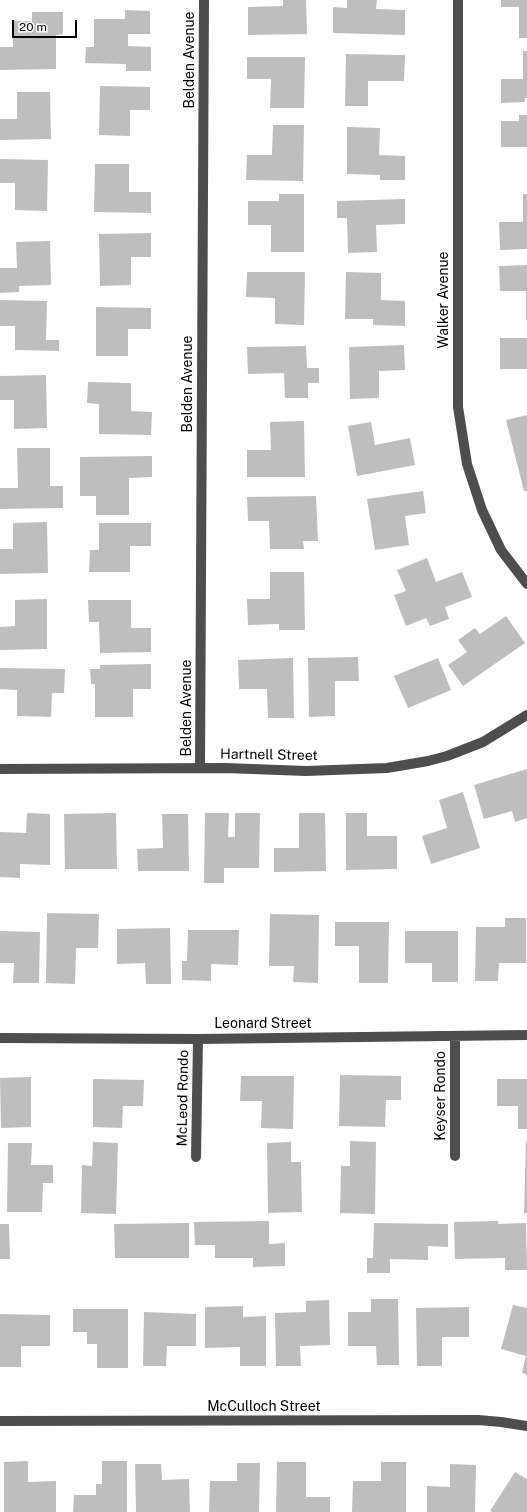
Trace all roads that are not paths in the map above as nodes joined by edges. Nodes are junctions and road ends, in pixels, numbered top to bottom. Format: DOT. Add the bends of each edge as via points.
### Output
graph roads {
  1 [pos="204,0"];
  2 [pos="458,0"];
  3 [pos="527,584"];
  4 [pos="527,715"];
  5 [pos="200,768"];
  6 [pos="0,769"];
  7 [pos="527,1035"];
  8 [pos="455,1037"];
  9 [pos="0,1038"];
  10 [pos="198,1039"];
  11 [pos="454,1156"];
  12 [pos="196,1157"];
  13 [pos="0,1421"];
  14 [pos="527,1426"];
  1 -- 5 [label="street, Belden Avenue"];
  2 -- 3 [label="street, Walker Avenue" via="458,407 467,464 482,510 501,550"];
  4 -- 5 [label="street, Hartnell Street" via="482,742 447,756 387,768"];
  5 -- 6 [label="street, Hartnell Street"];
  7 -- 8 [label="street, Leonard Street"];
  8 -- 10 [label="street, Leonard Street"];
  8 -- 11 [label="street, Keyser Rondo"];
  9 -- 10 [label="street, Leonard Street"];
  10 -- 12 [label="street, McLeod Rondo"];
  13 -- 14 [label="street, McCulloch Street" via="478,1420"];
}
